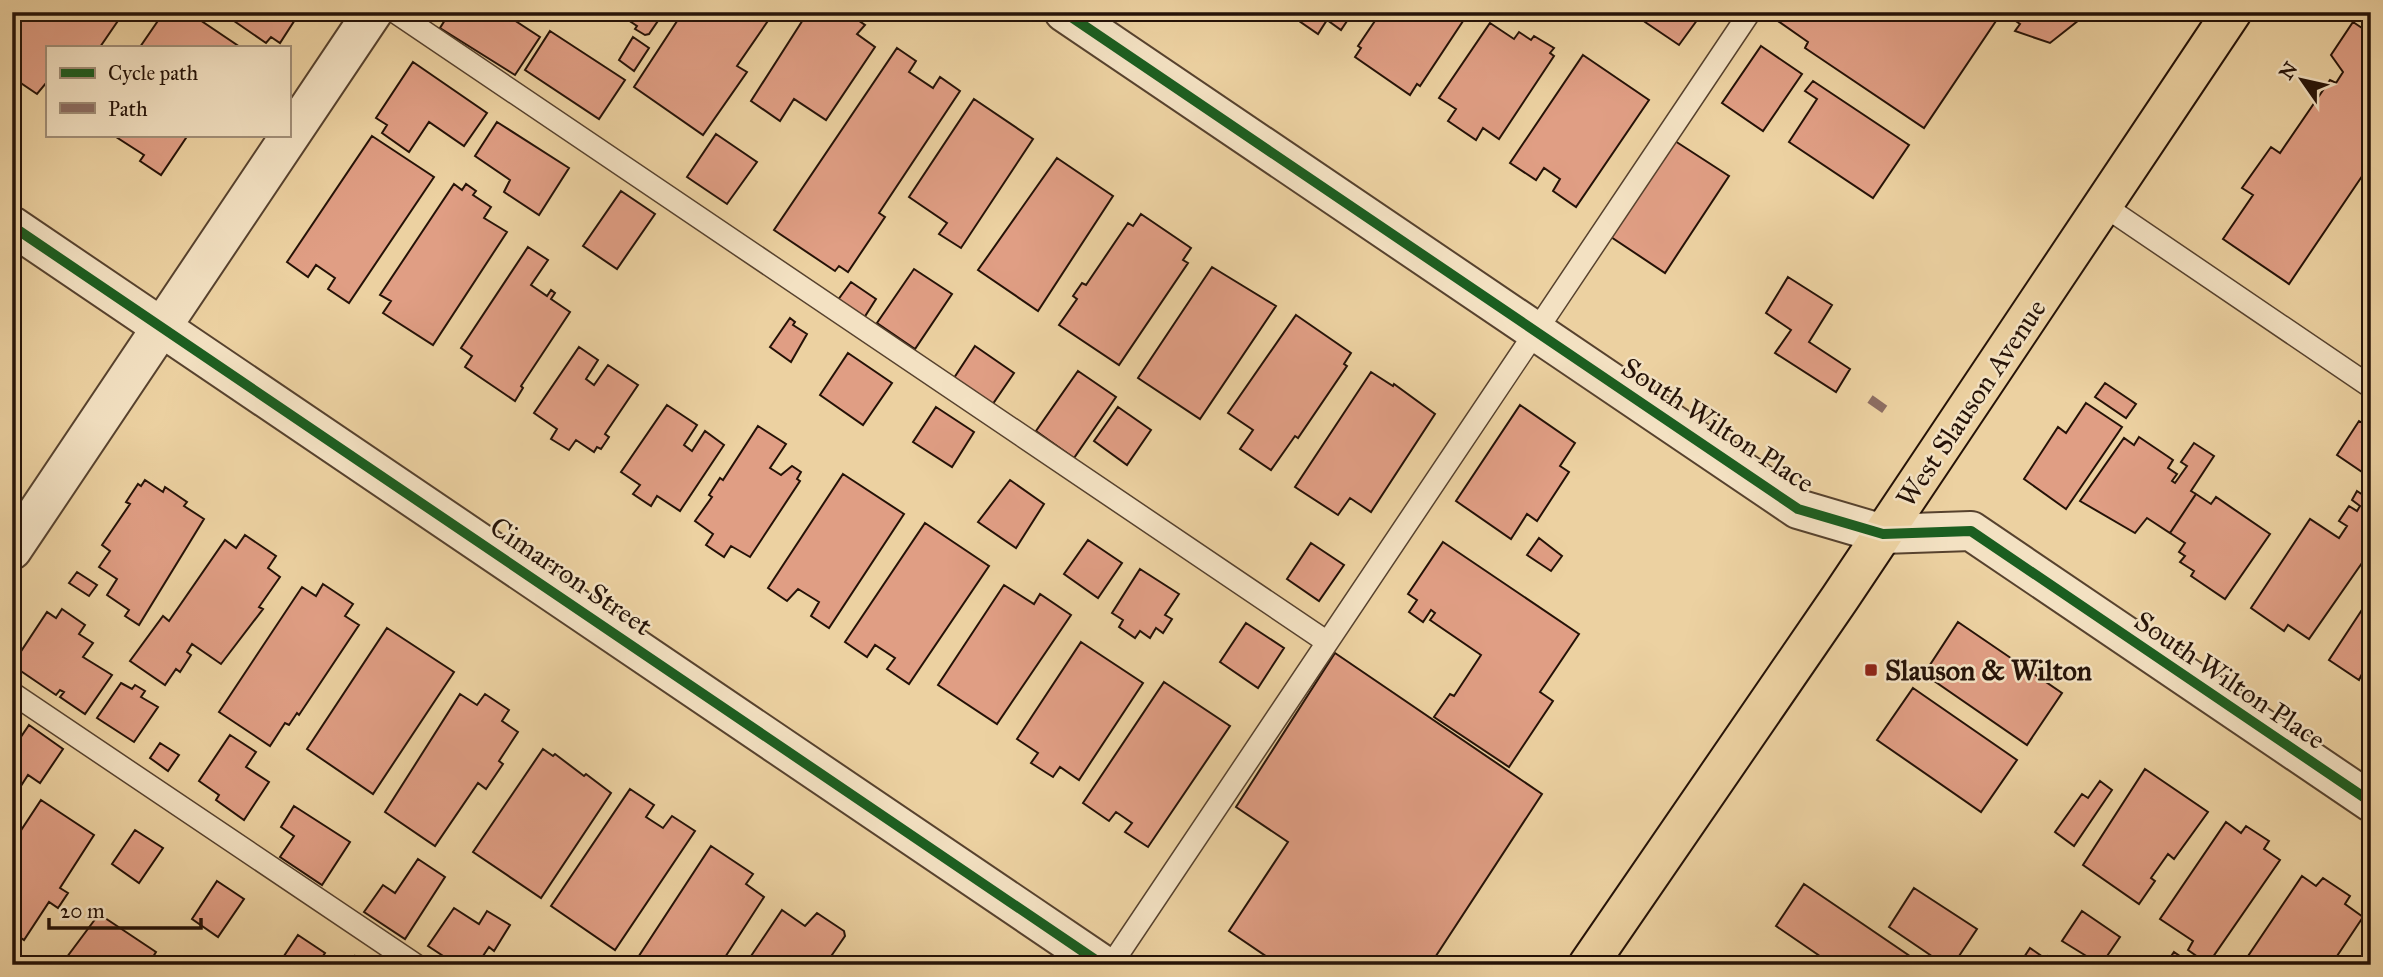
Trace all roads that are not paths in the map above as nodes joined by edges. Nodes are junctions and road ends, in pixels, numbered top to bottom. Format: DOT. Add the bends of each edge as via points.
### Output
graph roads {
  1 [pos="373,12"];
  2 [pos="395,12"];
  3 [pos="1064,12"];
  4 [pos="1750,12"];
  5 [pos="2232,12"];
  6 [pos="290,136"];
  7 [pos="290,136"];
  8 [pos="2103,205"];
  9 [pos="12,226"];
  10 [pos="162,327"];
  11 [pos="1536,332"];
  12 [pos="2371,387"];
  13 [pos="1883,534"];
  14 [pos="12,550"];
  15 [pos="1327,642"];
  16 [pos="12,692"];
  17 [pos="2371,803"];
  18 [pos="416,965"];
  19 [pos="1103,965"];
  20 [pos="1111,965"];
  21 [pos="1588,965"];
  1 -- 6 [label="street"];
  2 -- 15 [label="lane"];
  3 -- 11 [label="street, South Wilton Place"];
  4 -- 11 [label="lane"];
  5 -- 8 [label="main road, West Slauson Avenue"];
  7 -- 10 [label="street"];
  8 -- 12 [label="lane"];
  8 -- 13 [label="main road, West Slauson Avenue"];
  9 -- 10 [label="street, Cimarron Street"];
  10 -- 14 [label="street"];
  10 -- 19 [label="street, Cimarron Street"];
  11 -- 13 [label="street, South Wilton Place" via="1798,509"];
  11 -- 15 [label="lane"];
  13 -- 17 [label="street, South Wilton Place" via="1971,531"];
  13 -- 21 [label="main road, West Slauson Avenue"];
  15 -- 20 [label="lane"];
  16 -- 18 [label="lane"];
}
